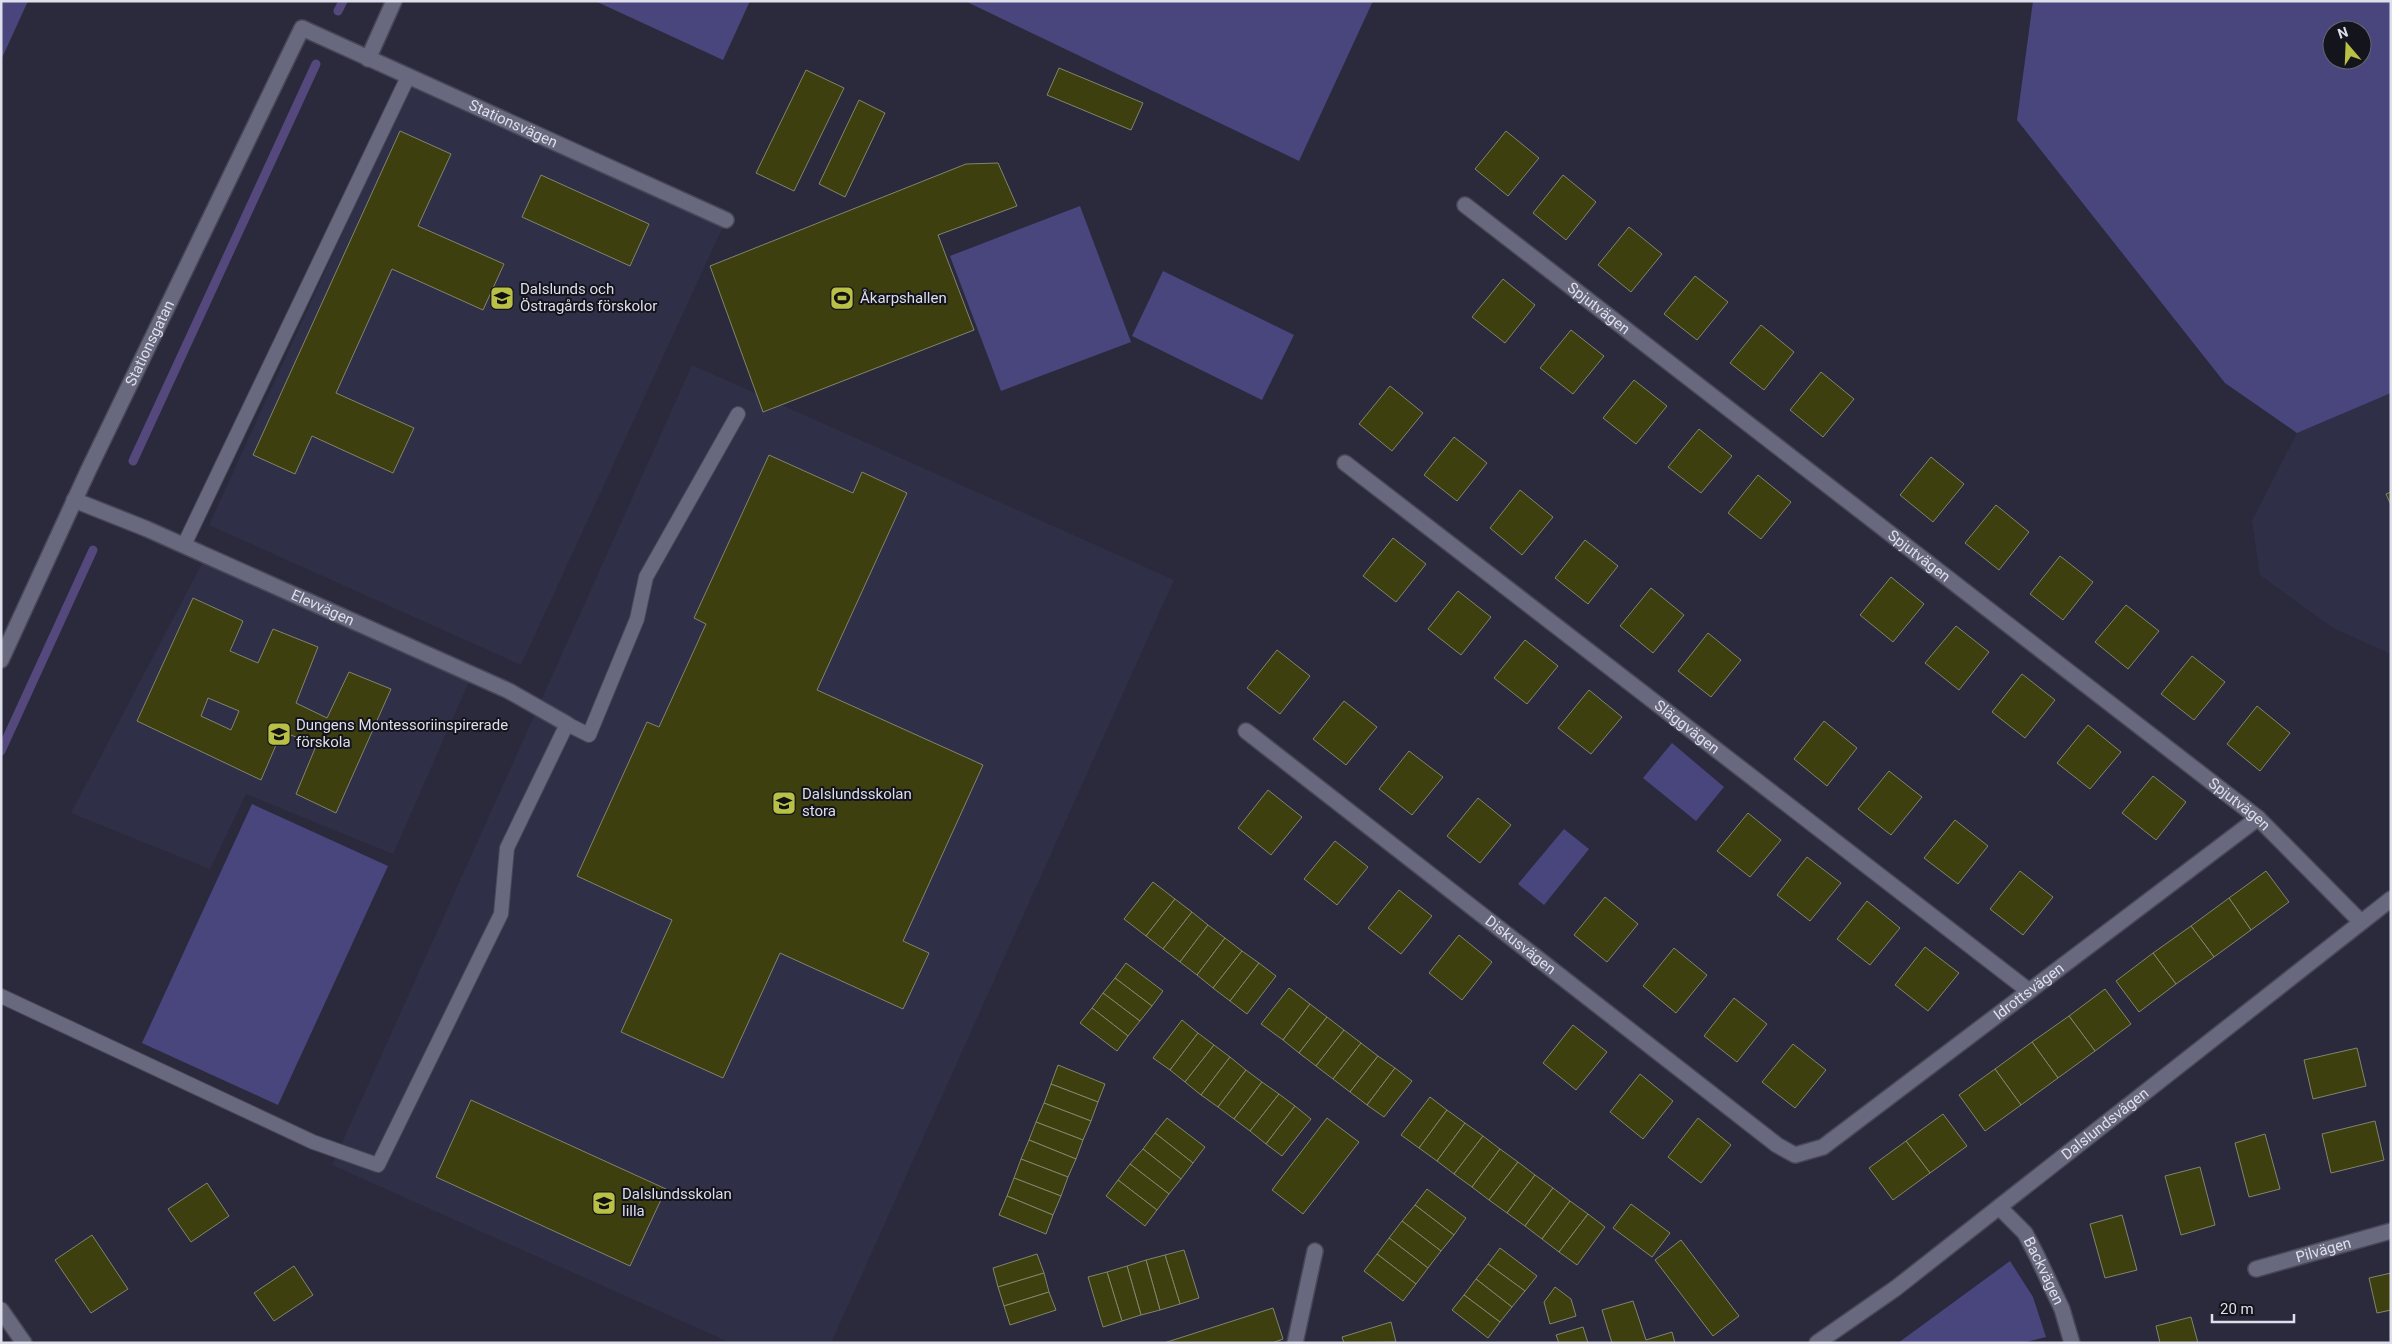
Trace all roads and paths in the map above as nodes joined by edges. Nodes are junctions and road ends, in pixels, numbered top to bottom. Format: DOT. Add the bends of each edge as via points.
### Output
graph roads {
  1 [pos="394,1"];
  2 [pos="302,28"];
  3 [pos="368,59"];
  4 [pos="408,77"];
  5 [pos="1465,205"];
  6 [pos="726,220"];
  7 [pos="738,414"];
  8 [pos="1345,463"];
  9 [pos="74,500"];
  10 [pos="184,546"];
  11 [pos="1,660"];
  12 [pos="566,724"];
  13 [pos="1246,731"];
  14 [pos="2258,818"];
  15 [pos="2391,899"];
  16 [pos="2361,922"];
  17 [pos="2029,991"];
  18 [pos="1,996"];
  19 [pos="1795,1155"];
  20 [pos="1999,1207"];
  21 [pos="2391,1231"];
  22 [pos="1316,1251"];
  23 [pos="2256,1269"];
  24 [pos="1,1310"];
  25 [pos="24,1343"];
  26 [pos="1295,1343"];
  27 [pos="1817,1343"];
  28 [pos="2072,1343"];
  1 -- 3 [label="street"];
  2 -- 3 [label="street, Stationsvägen"];
  2 -- 9 [label="street, Stationsgatan"];
  3 -- 4 [label="street, Stationsvägen"];
  4 -- 6 [label="street, Stationsvägen"];
  4 -- 10 [label="lane"];
  5 -- 14 [label="street, Spjutvägen"];
  7 -- 12 [label="lane" via="646,577 636,619 589,735"];
  8 -- 17 [label="street, Släggvägen"];
  9 -- 10 [label="street, Elevvägen"];
  9 -- 11 [label="street, Stationsgatan"];
  10 -- 12 [label="street, Elevvägen" via="509,691"];
  12 -- 18 [label="lane" via="507,848 501,914 378,1165 313,1142"];
  13 -- 19 [label="street, Diskusvägen" via="1777,1145"];
  14 -- 16 [label="street, Spjutvägen"];
  14 -- 17 [label="street, Idrottsvägen"];
  15 -- 16 [label="street, Dalslundsvägen"];
  16 -- 20 [label="street, Dalslundsvägen"];
  17 -- 19 [label="street, Idrottsvägen" via="1823,1147"];
  20 -- 27 [label="street, Dalslundsvägen" via="1896,1288"];
  20 -- 28 [label="street, Backvägen" via="2025,1233 2038,1256 2062,1309"];
  21 -- 23 [label="street, Pilvägen"];
  22 -- 26 [label="street"];
  24 -- 25 [label="street"];
}
